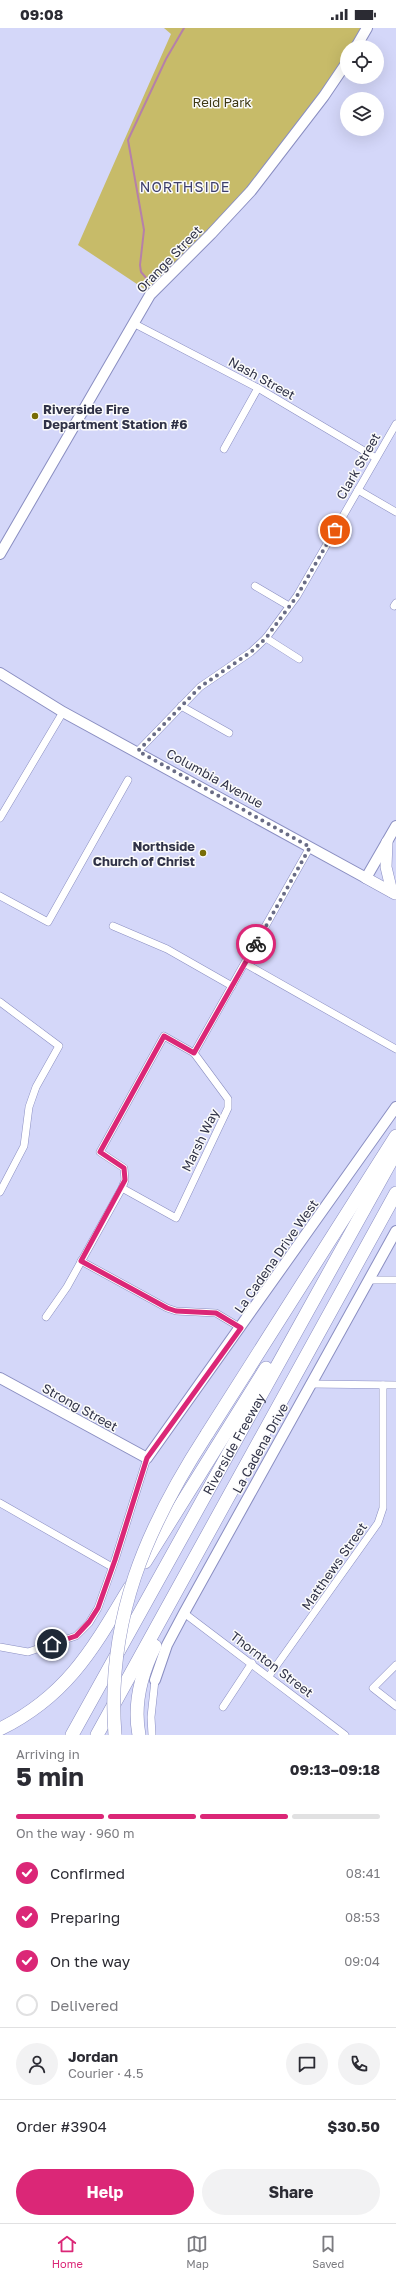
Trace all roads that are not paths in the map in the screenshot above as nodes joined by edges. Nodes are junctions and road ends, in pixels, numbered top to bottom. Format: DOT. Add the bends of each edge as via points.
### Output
graph roads {
  1 [pos="366,28"];
  2 [pos="360,40"];
  3 [pos="340,72"];
  4 [pos="133,323"];
  5 [pos="258,388"];
  6 [pos="396,424"];
  7 [pos="224,449"];
  8 [pos="376,458"];
  9 [pos="358,490"];
  10 [pos="396,512"];
  11 [pos="0,554"];
  12 [pos="255,586"];
  13 [pos="289,606"];
  14 [pos="266,638"];
  15 [pos="299,659"];
  16 [pos="0,674"];
  17 [pos="181,706"];
  18 [pos="63,712"];
  19 [pos="229,733"];
  20 [pos="138,751"];
  21 [pos="128,780"];
  22 [pos="0,818"];
  23 [pos="396,826"];
  24 [pos="387,842"];
  25 [pos="310,847"];
  26 [pos="366,878"];
  27 [pos="394,893"];
  28 [pos="0,896"];
  29 [pos="113,926"];
  30 [pos="246,964"];
  31 [pos="232,986"];
  32 [pos="0,1002"];
  33 [pos="396,1049"];
  34 [pos="194,1053"];
  35 [pos="396,1107"];
  36 [pos="396,1136"];
  37 [pos="396,1152"];
  38 [pos="122,1188"];
  39 [pos="0,1192"];
  40 [pos="396,1193"];
  41 [pos="396,1231"];
  42 [pos="334,1260"];
  43 [pos="81,1261"];
  44 [pos="368,1280"];
  45 [pos="396,1280"];
  46 [pos="46,1317"];
  47 [pos="241,1328"];
  48 [pos="0,1378"];
  49 [pos="310,1384"];
  50 [pos="383,1385"];
  51 [pos="396,1385"];
  52 [pos="147,1458"];
  53 [pos="0,1503"];
  54 [pos="193,1562"];
  55 [pos="112,1567"];
  56 [pos="184,1613"];
  57 [pos="0,1647"];
  58 [pos="252,1663"];
  59 [pos="396,1665"];
  60 [pos="269,1676"];
  61 [pos="155,1680"];
  62 [pos="396,1706"];
  63 [pos="223,1707"];
  64 [pos="0,1729"];
  65 [pos="72,1735"];
  66 [pos="97,1735"];
  67 [pos="115,1735"];
  68 [pos="139,1735"];
  69 [pos="152,1735"];
  70 [pos="345,1735"];
  1 -- 2 [label="street"];
  3 -- 4 [label="street, Orange Street" via="251,191 150,295"];
  4 -- 5 [label="street, Nash Street"];
  4 -- 11 [label="street, Orange Street"];
  5 -- 7 [label="street"];
  5 -- 8 [label="street, Nash Street"];
  6 -- 8 [label="street, Clark Street"];
  8 -- 9 [label="street, Clark Street"];
  9 -- 10 [label="street"];
  9 -- 13 [label="street, Clark Street"];
  12 -- 13 [label="street"];
  13 -- 14 [label="street, Clark Street"];
  14 -- 15 [label="street"];
  14 -- 17 [label="street, Clark Street" via="251,652 200,687"];
  16 -- 18 [label="street, Columbia Avenue"];
  17 -- 19 [label="street"];
  17 -- 20 [label="street, Clark Street"];
  18 -- 20 [label="street, Columbia Avenue"];
  18 -- 22 [label="street"];
  20 -- 25 [label="street, Columbia Avenue"];
  21 -- 28 [label="street" via="48,922"];
  23 -- 24 [label="street"];
  24 -- 26 [label="street"];
  24 -- 27 [label="main road" via="386,867"];
  25 -- 26 [label="street, Columbia Avenue"];
  25 -- 30 [label="street"];
  26 -- 27 [label="main road, Columbia Avenue"];
  29 -- 31 [label="street" via="167,948"];
  30 -- 31 [label="street"];
  30 -- 33 [label="street"];
  31 -- 34 [label="street"];
  32 -- 39 [label="street" via="59,1046 36,1087 29,1107 24,1146"];
  34 -- 38 [label="street, Marsh Way" via="164,1036 100,1152 124,1168 125,1180"];
  34 -- 38 [label="street, Marsh Way" via="228,1099 228,1108 176,1218"];
  35 -- 47 [label="street, La Cadena Drive West"];
  36 -- 67 [label="highway, bridge" via="180,1476 154,1525 135,1571 122,1624 115,1674"];
  37 -- 42 [label="highway, Riverside Freeway"];
  38 -- 43 [label="street"];
  40 -- 54 [label="highway, Riverside Freeway"];
  41 -- 44 [label="street, La Cadena Drive"];
  42 -- 64 [label="highway" via="90,1650 65,1684 46,1702"];
  42 -- 65 [label="highway, Riverside Freeway"];
  43 -- 46 [label="street"];
  43 -- 47 [label="street" via="167,1308 176,1311 216,1313"];
  44 -- 45 [label="street"];
  44 -- 49 [label="street, La Cadena Drive"];
  47 -- 52 [label="street, La Cadena Drive West"];
  48 -- 52 [label="street, Strong Street"];
  49 -- 50 [label="street"];
  49 -- 56 [label="street, La Cadena Drive"];
  50 -- 51 [label="street"];
  50 -- 60 [label="street, Matthews Street" via="383,1508 378,1523"];
  52 -- 55 [label="street"];
  53 -- 55 [label="street"];
  54 -- 66 [label="highway, Riverside Freeway"];
  54 -- 68 [label="highway" via="150,1655 140,1684 137,1716"];
  55 -- 57 [label="street" via="98,1608 76,1636 28,1652"];
  56 -- 58 [label="street, Thornton Street"];
  56 -- 61 [label="street, La Cadena Drive" via="167,1645"];
  58 -- 60 [label="street, Thornton Street"];
  58 -- 63 [label="street"];
  59 -- 62 [label="street" via="373,1688"];
  60 -- 70 [label="street, Thornton Street"];
  61 -- 69 [label="street"];
}
